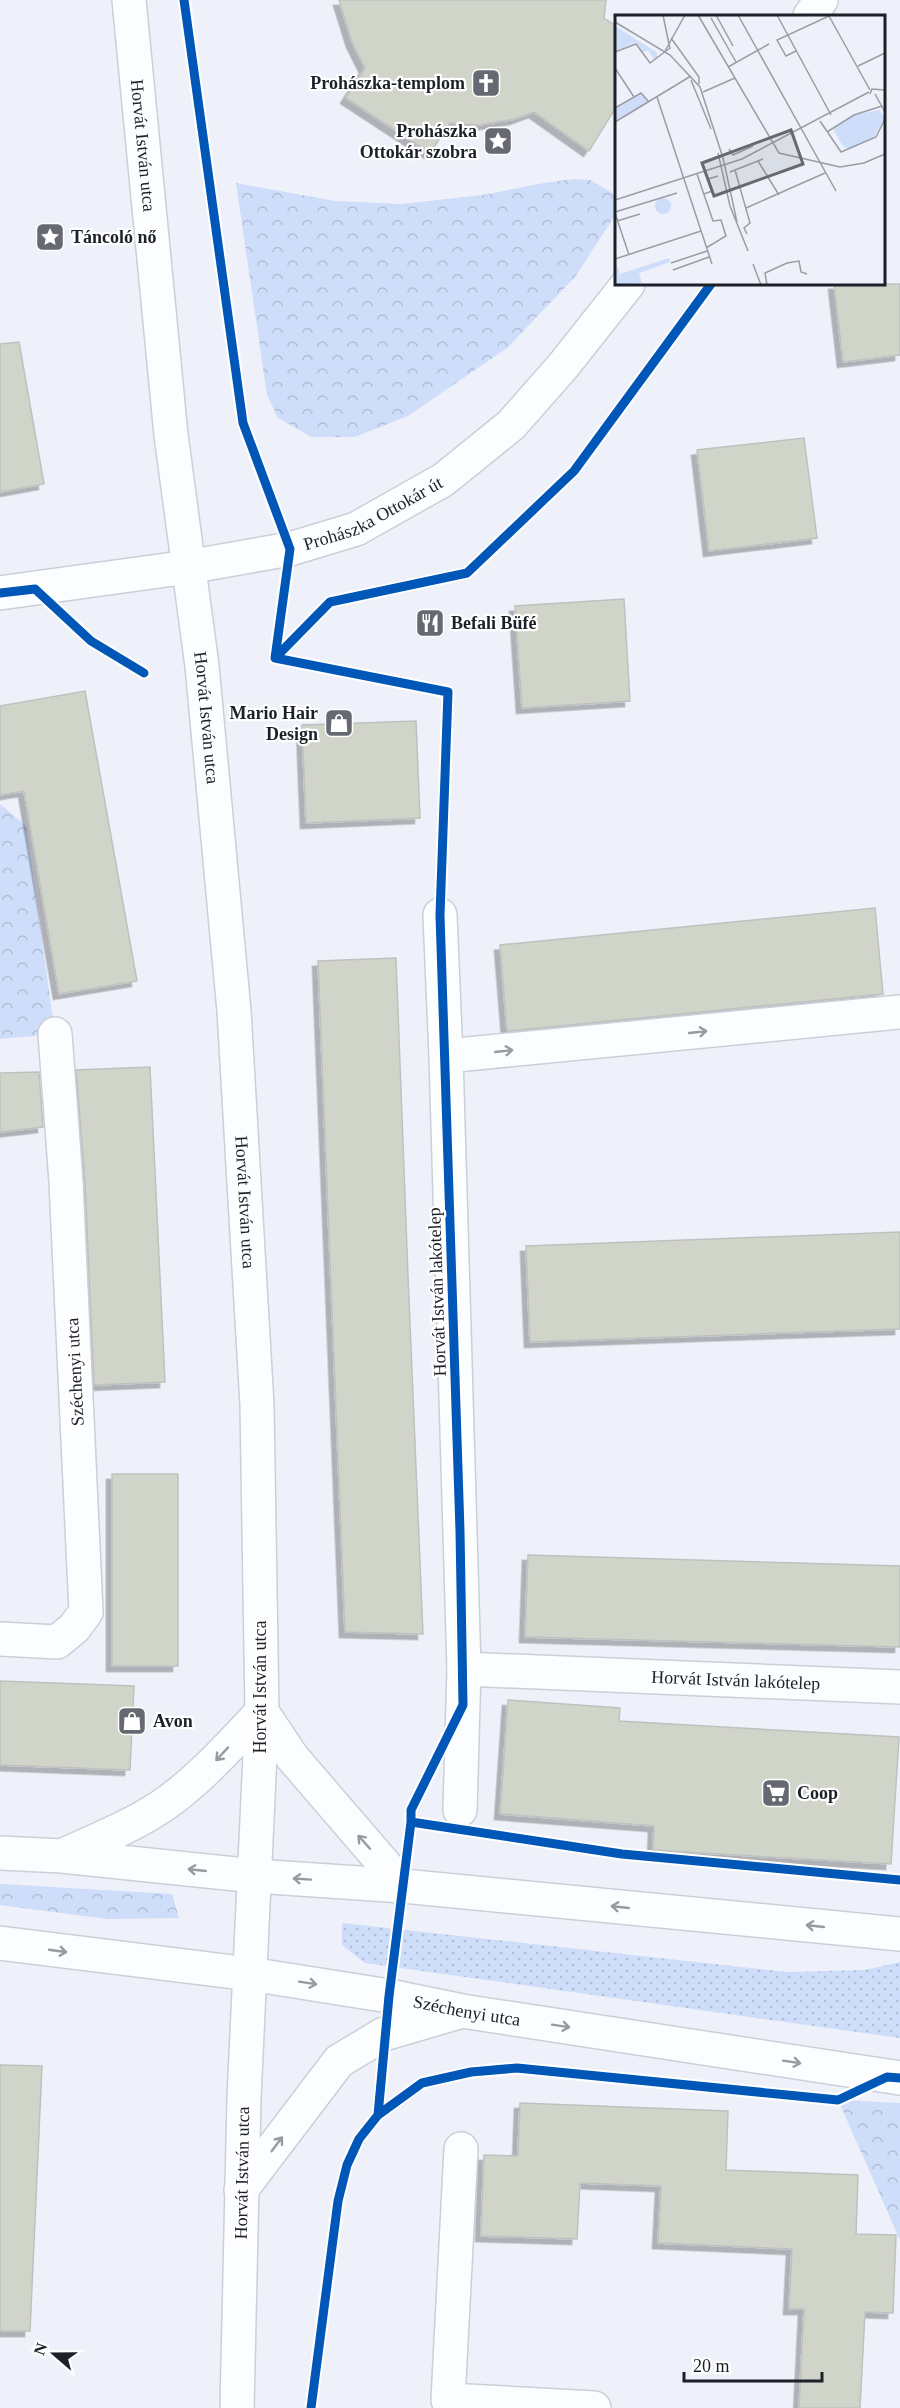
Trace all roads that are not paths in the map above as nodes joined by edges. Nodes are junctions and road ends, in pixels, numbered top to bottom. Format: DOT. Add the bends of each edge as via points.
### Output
graph roads {
  1 [pos="129,0"];
  2 [pos="821,0"];
  3 [pos="811,15"];
  4 [pos="627,285"];
  5 [pos="188,567"];
  6 [pos="0,593"];
  7 [pos="440,915"];
  8 [pos="900,1012"];
  9 [pos="55,1034"];
  10 [pos="446,1056"];
  11 [pos="0,1639"];
  12 [pos="464,1669"];
  13 [pos="900,1687"];
  14 [pos="262,1712"];
  15 [pos="460,1810"];
  16 [pos="0,1853"];
  17 [pos="62,1856"];
  18 [pos="255,1876"];
  19 [pos="402,1886"];
  20 [pos="900,1934"];
  21 [pos="0,1943"];
  22 [pos="250,1974"];
  23 [pos="462,2011"];
  24 [pos="900,2078"];
  25 [pos="461,2149"];
  26 [pos="241,2190"];
  27 [pos="237,2408"];
  28 [pos="594,2408"];
  1 -- 5 [label="main road, Horvát István utca" via="171,435"];
  2 -- 3 [label="main road"];
  4 -- 5 [label="main road, Prohászka Ottokár út" via="511,425 443,480 356,529 290,549"];
  5 -- 6 [label="main road, Prohászka Ottokár út"];
  5 -- 14 [label="main road, Horvát István utca" via="202,666 235,1022 257,1405"];
  7 -- 10 [label="main road, Horvát István lakótelep"];
  10 -- 8 [label="main road, one-way"];
  9 -- 11 [label="main road, Széchenyi utca" via="66,1182 86,1612 57,1642"];
  10 -- 12 [label="main road, Horvát István lakótelep"];
  12 -- 13 [label="main road, Horvát István lakótelep"];
  12 -- 15 [label="main road"];
  14 -- 17 [label="main road, one-way" via="205,1772 162,1806"];
  14 -- 18 [label="main road, Horvát István utca"];
  19 -- 14 [label="main road, one-way" via="292,1757"];
  16 -- 17 [label="main road"];
  18 -- 17 [label="main road, one-way"];
  19 -- 18 [label="main road, one-way"];
  18 -- 22 [label="main road, Horvát István utca"];
  20 -- 19 [label="main road, one-way"];
  21 -- 22 [label="main road, Széchenyi utca, one-way"];
  22 -- 23 [label="main road, Széchenyi utca, one-way"];
  22 -- 26 [label="main road, Horvát István utca"];
  23 -- 24 [label="main road, Széchenyi utca, one-way"];
  26 -- 23 [label="main road, one-way" via="339,2061 384,2034"];
  25 -- 28 [label="main road" via="448,2400"];
  26 -- 27 [label="main road, Horvát István utca"];
}
